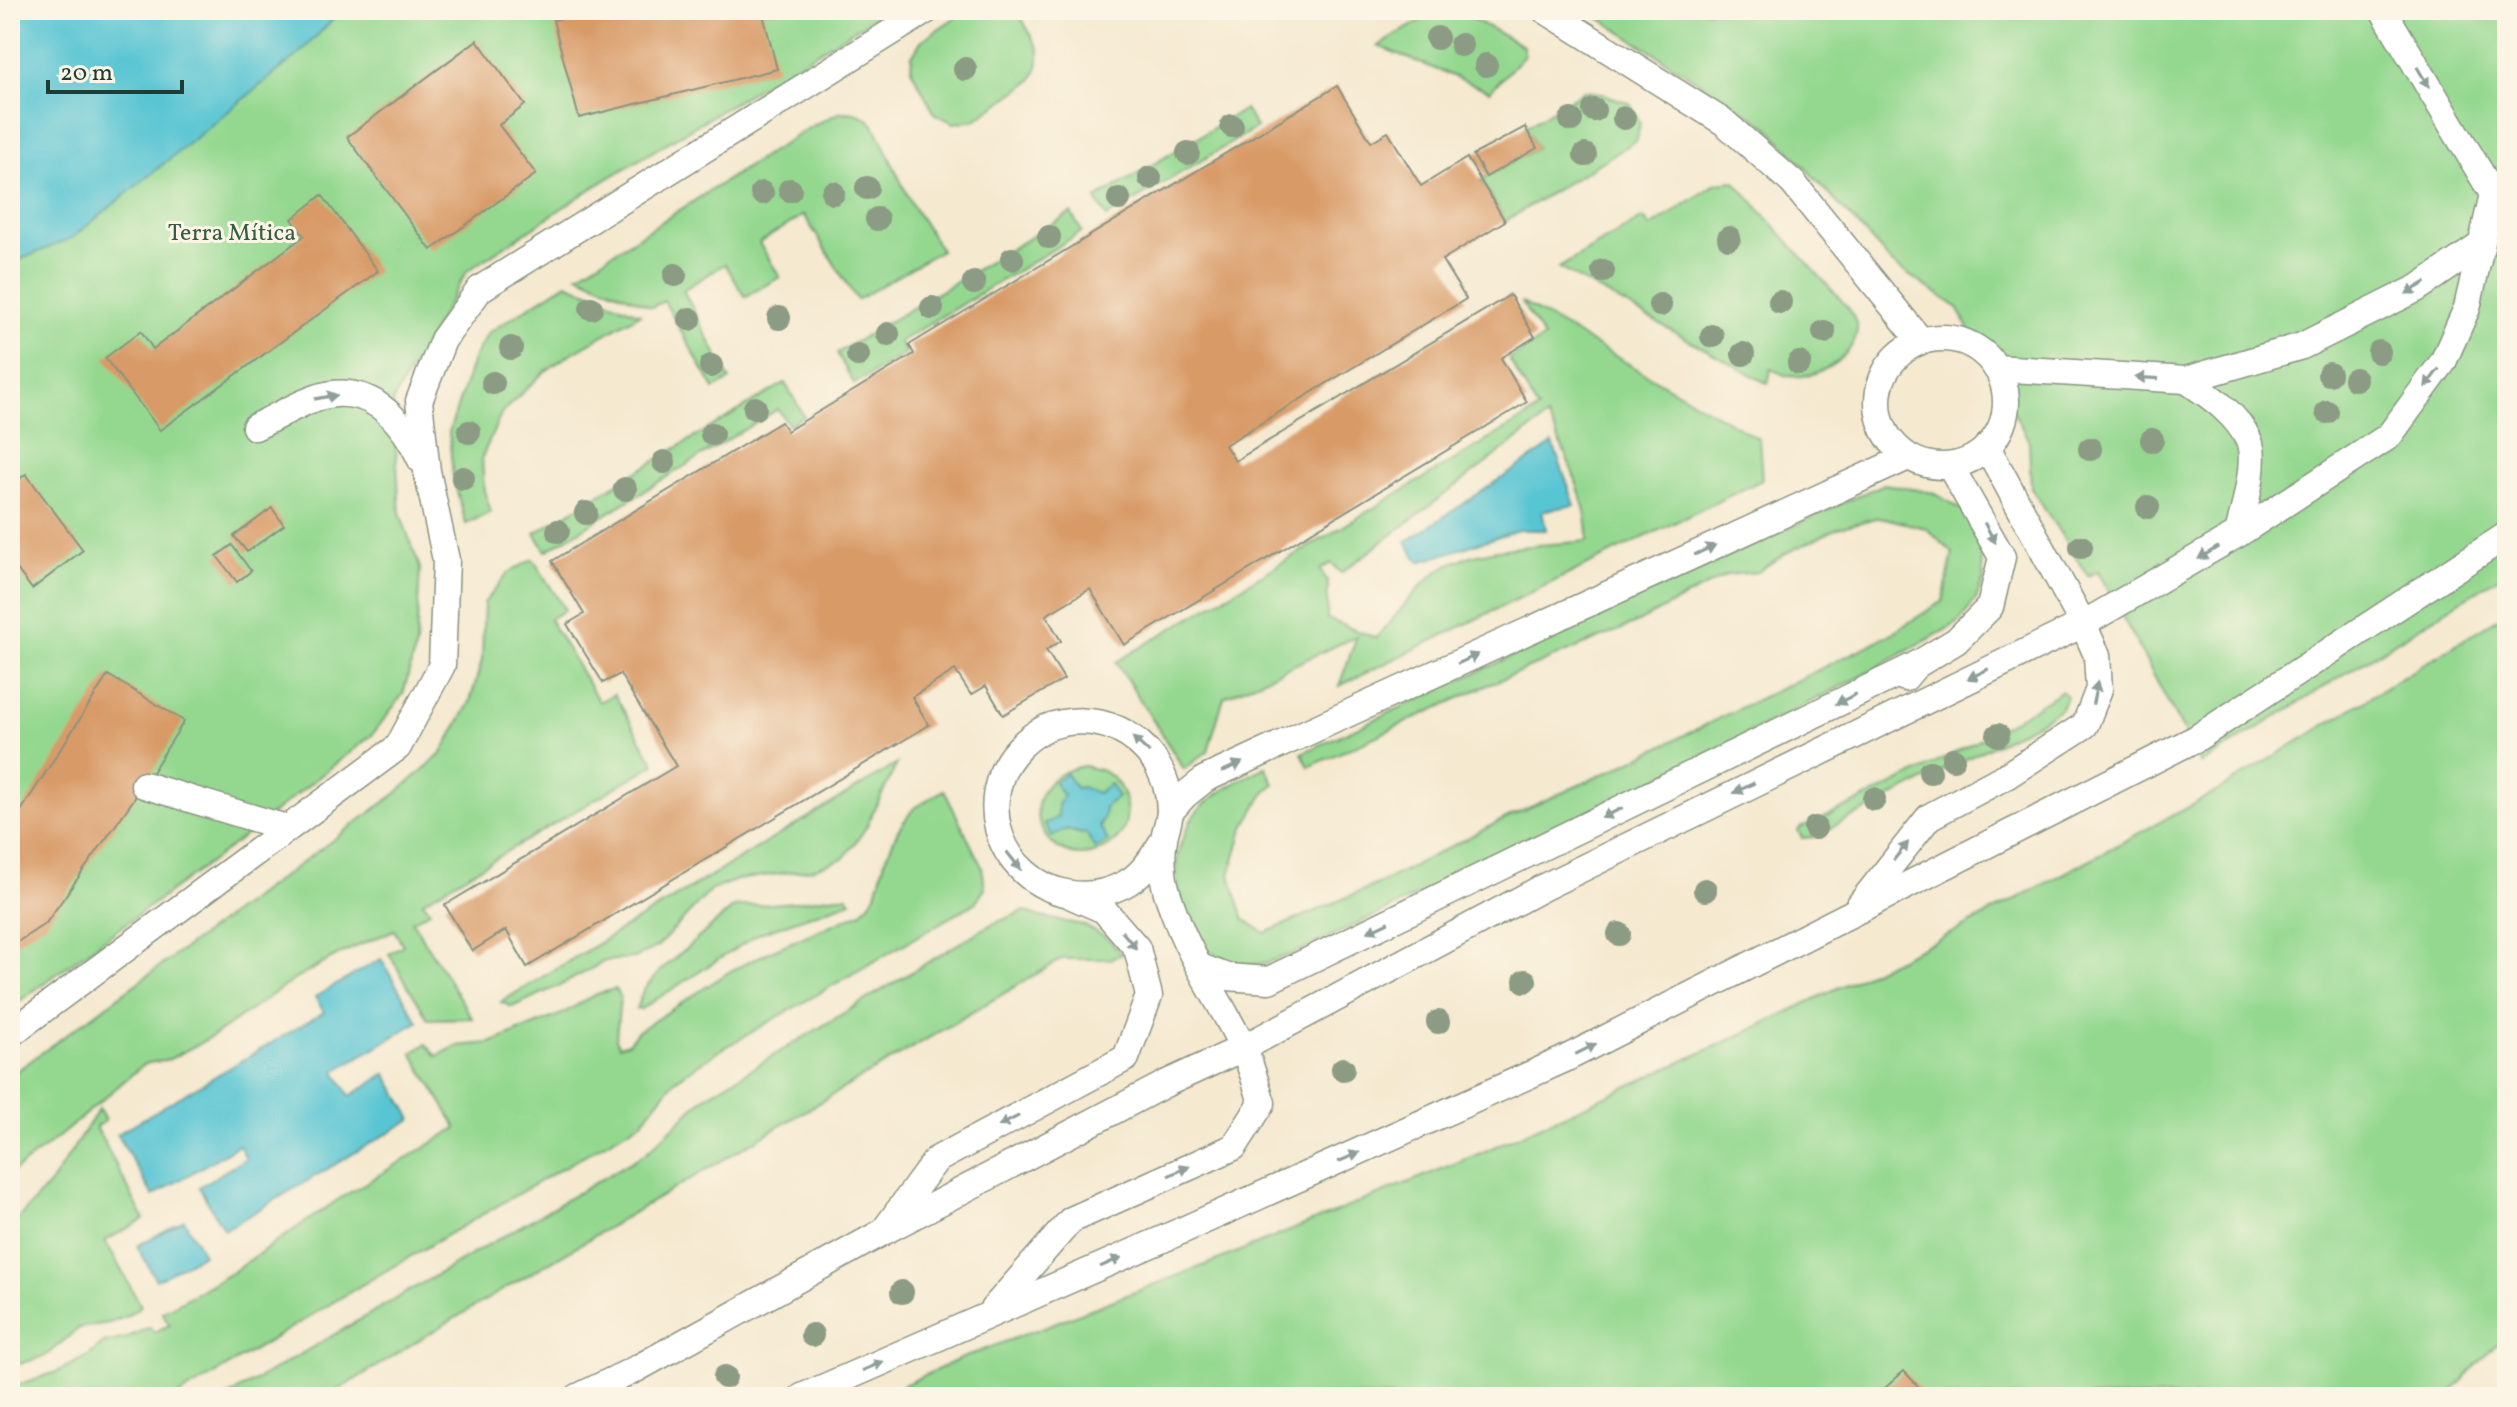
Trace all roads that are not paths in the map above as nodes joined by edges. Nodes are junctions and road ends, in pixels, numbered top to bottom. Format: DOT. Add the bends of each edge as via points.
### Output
graph roads {
  1 [pos="927,10"];
  2 [pos="1545,10"];
  3 [pos="2383,10"];
  4 [pos="2481,245"];
  5 [pos="1921,341"];
  6 [pos="1996,368"];
  7 [pos="2186,380"];
  8 [pos="255,427"];
  9 [pos="1987,447"];
  10 [pos="1908,457"];
  11 [pos="1950,466"];
  12 [pos="427,471"];
  13 [pos="2238,534"];
  14 [pos="2507,535"];
  15 [pos="2083,624"];
  16 [pos="1916,665"];
  17 [pos="1855,734"];
  18 [pos="144,785"];
  19 [pos="1170,812"];
  20 [pos="286,828"];
  21 [pos="1163,841"];
  22 [pos="1544,887"];
  23 [pos="1457,888"];
  24 [pos="1068,894"];
  25 [pos="1853,913"];
  26 [pos="1200,967"];
  27 [pos="10,1034"];
  28 [pos="1243,1048"];
  29 [pos="883,1232"];
  30 [pos="987,1316"];
  31 [pos="578,1397"];
  32 [pos="802,1397"];
  1 -- 12 [label="lane" via="480,289 443,340 419,401"];
  2 -- 5 [label="lane" via="1725,123 1793,183"];
  3 -- 4 [label="lane, one-way" via="2493,194"];
  4 -- 7 [label="lane, one-way" via="2418,288 2302,346"];
  4 -- 13 [label="lane, one-way" via="2467,308 2443,362 2389,436"];
  5 -- 6 [label="lane" via="1963,342"];
  5 -- 10 [label="lane" via="1888,366 1877,405 1881,426"];
  7 -- 6 [label="lane, one-way"];
  6 -- 9 [label="lane" via="2006,409"];
  7 -- 13 [label="lane" via="2222,403 2250,443 2250,485"];
  8 -- 12 [label="lane, one-way" via="318,397 356,393 381,405 411,438"];
  9 -- 11 [label="lane"];
  9 -- 15 [label="lane"];
  10 -- 11 [label="lane"];
  19 -- 10 [label="lane, one-way" via="1205,779"];
  11 -- 16 [label="lane, one-way" via="2002,557 1990,607 1956,641"];
  12 -- 20 [label="lane" via="446,560 442,665 398,747"];
  13 -- 15 [label="lane, one-way"];
  14 -- 25 [label="lane" via="2197,738"];
  15 -- 17 [label="lane, one-way"];
  25 -- 15 [label="lane, one-way" via="1929,817 2085,725 2099,689 2097,655"];
  16 -- 17 [label="lane"];
  16 -- 23 [label="lane, one-way"];
  17 -- 22 [label="lane, one-way"];
  18 -- 20 [label="lane"];
  19 -- 21 [label="lane"];
  19 -- 24 [label="lane, one-way" via="1166,783 1153,756 1132,736 1105,724 1076,721 1047,728 1024,743 1006,764 996,791 995,819 1003,846 1019,869 1041,885"];
  20 -- 27 [label="lane"];
  21 -- 24 [label="lane" via="1147,866 1124,885 1096,894"];
  21 -- 26 [label="lane" via="1162,874"];
  22 -- 23 [label="lane"];
  22 -- 28 [label="lane"];
  23 -- 26 [label="lane, one-way" via="1269,980 1227,977"];
  24 -- 29 [label="lane, one-way" via="1104,910 1137,948 1149,996 1126,1058 936,1160"];
  30 -- 25 [label="lane, one-way" via="1565,1059"];
  26 -- 28 [label="lane"];
  28 -- 29 [label="lane"];
  30 -- 28 [label="lane, one-way" via="1071,1220 1234,1147 1262,1103"];
  29 -- 31 [label="lane"];
  32 -- 30 [label="lane, one-way"];
}
